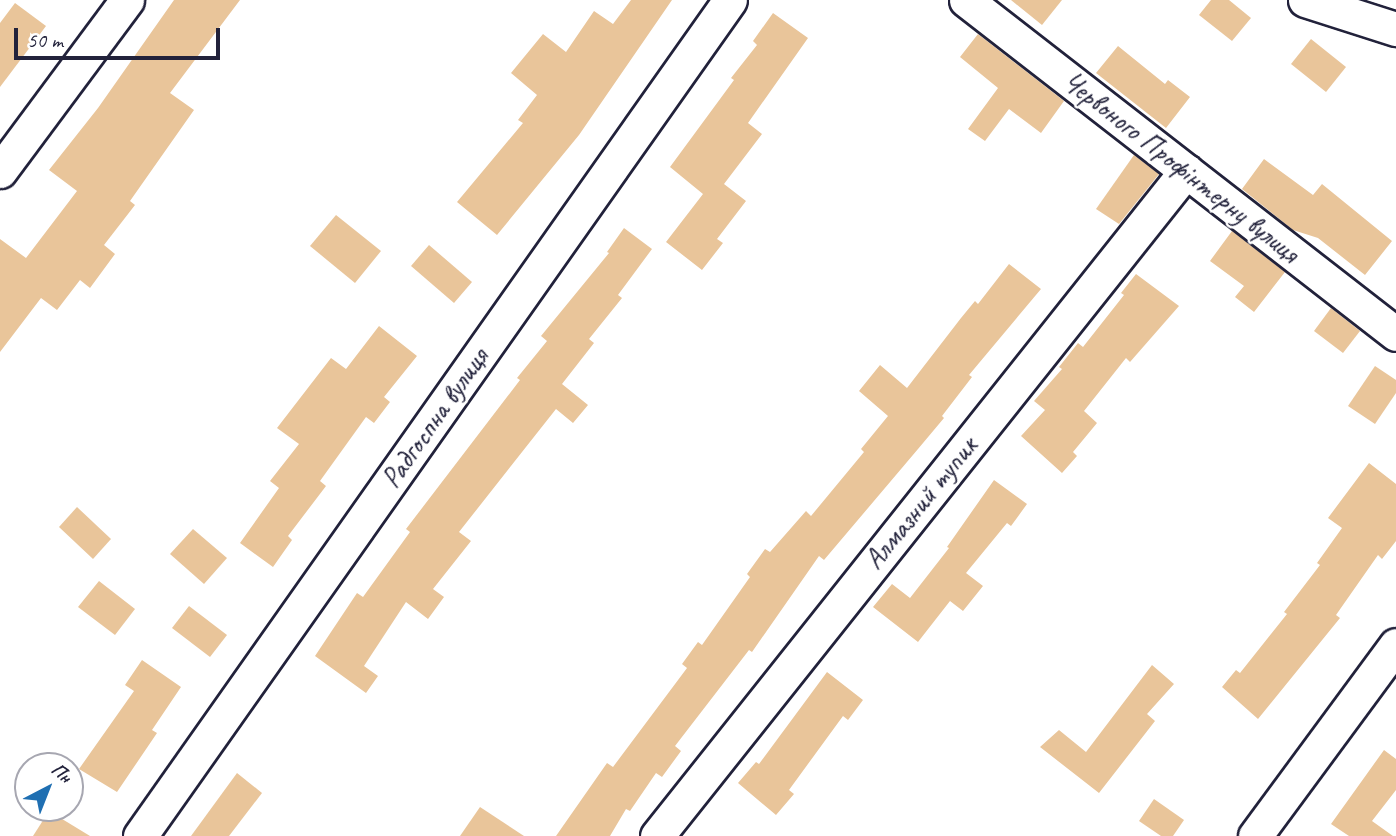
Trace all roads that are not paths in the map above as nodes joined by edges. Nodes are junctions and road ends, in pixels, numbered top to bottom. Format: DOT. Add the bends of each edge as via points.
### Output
graph roads {
  1 [pos="127,0"];
  2 [pos="730,0"];
  3 [pos="966,0"];
  4 [pos="1305,0"];
  5 [pos="1396,29"];
  6 [pos="0,171"];
  7 [pos="1186,171"];
  8 [pos="1396,334"];
  9 [pos="1396,645"];
  10 [pos="140,836"];
  11 [pos="657,836"];
  12 [pos="1255,836"];
  1 -- 6 [label="street"];
  2 -- 10 [label="street, Радгоспна вулиця"];
  3 -- 7 [label="street, Червоного Профінтерну вулиця"];
  4 -- 5 [label="street"];
  7 -- 8 [label="street, Червоного Профінтерну вулиця"];
  7 -- 11 [label="street, Алмазний тупик"];
  9 -- 12 [label="street"];
}
